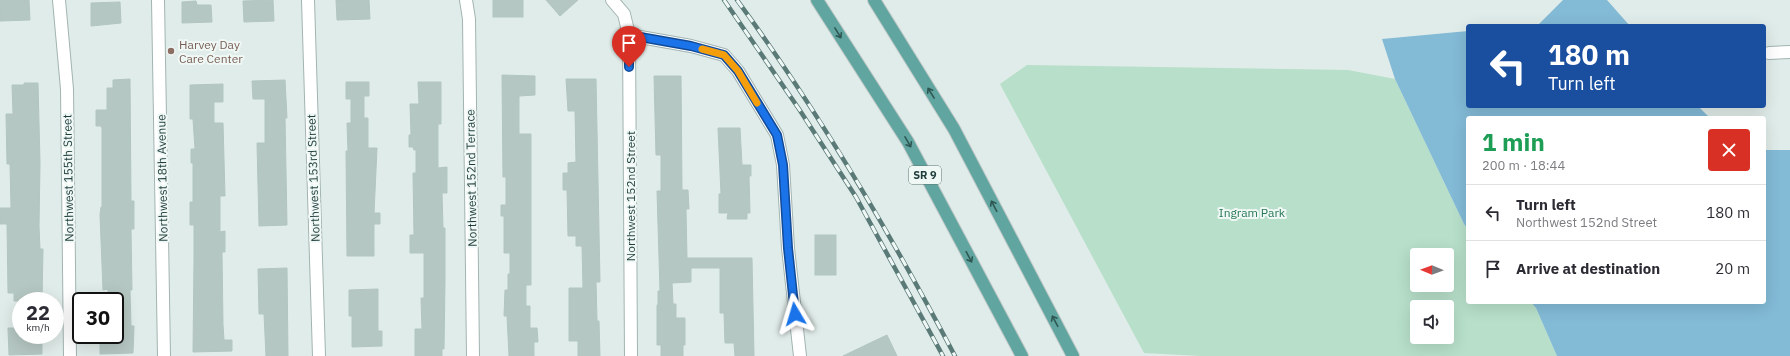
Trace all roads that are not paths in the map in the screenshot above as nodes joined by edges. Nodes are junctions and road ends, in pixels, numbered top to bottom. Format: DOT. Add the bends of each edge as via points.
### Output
graph roads {
  1 [pos="59,0"];
  2 [pos="158,0"];
  3 [pos="308,0"];
  4 [pos="466,0"];
  5 [pos="612,0"];
  6 [pos="817,0"];
  7 [pos="874,0"];
  8 [pos="629,35"];
  9 [pos="1790,52"];
  10 [pos="1769,53"];
  11 [pos="70,356"];
  12 [pos="164,356"];
  13 [pos="319,356"];
  14 [pos="473,356"];
  15 [pos="631,356"];
  16 [pos="800,356"];
  17 [pos="1022,356"];
  18 [pos="1073,356"];
  1 -- 11 [label="street, Northwest 155th Street" via="67,89"];
  2 -- 12 [label="street, Northwest 18th Avenue"];
  3 -- 13 [label="street, Northwest 153rd Street"];
  4 -- 14 [label="street, Northwest 152nd Terrace" via="469,27"];
  5 -- 8 [label="street, Northwest 152nd Street" via="624,14"];
  6 -- 17 [label="main road, SR 9, one-way" via="908,142"];
  18 -- 7 [label="main road, one-way" via="954,129"];
  8 -- 15 [label="street, Northwest 152nd Street"];
  8 -- 16 [label="street" via="691,46 724,55 738,71 777,135 783,165 788,248"];
  9 -- 10 [label="street"];
}
